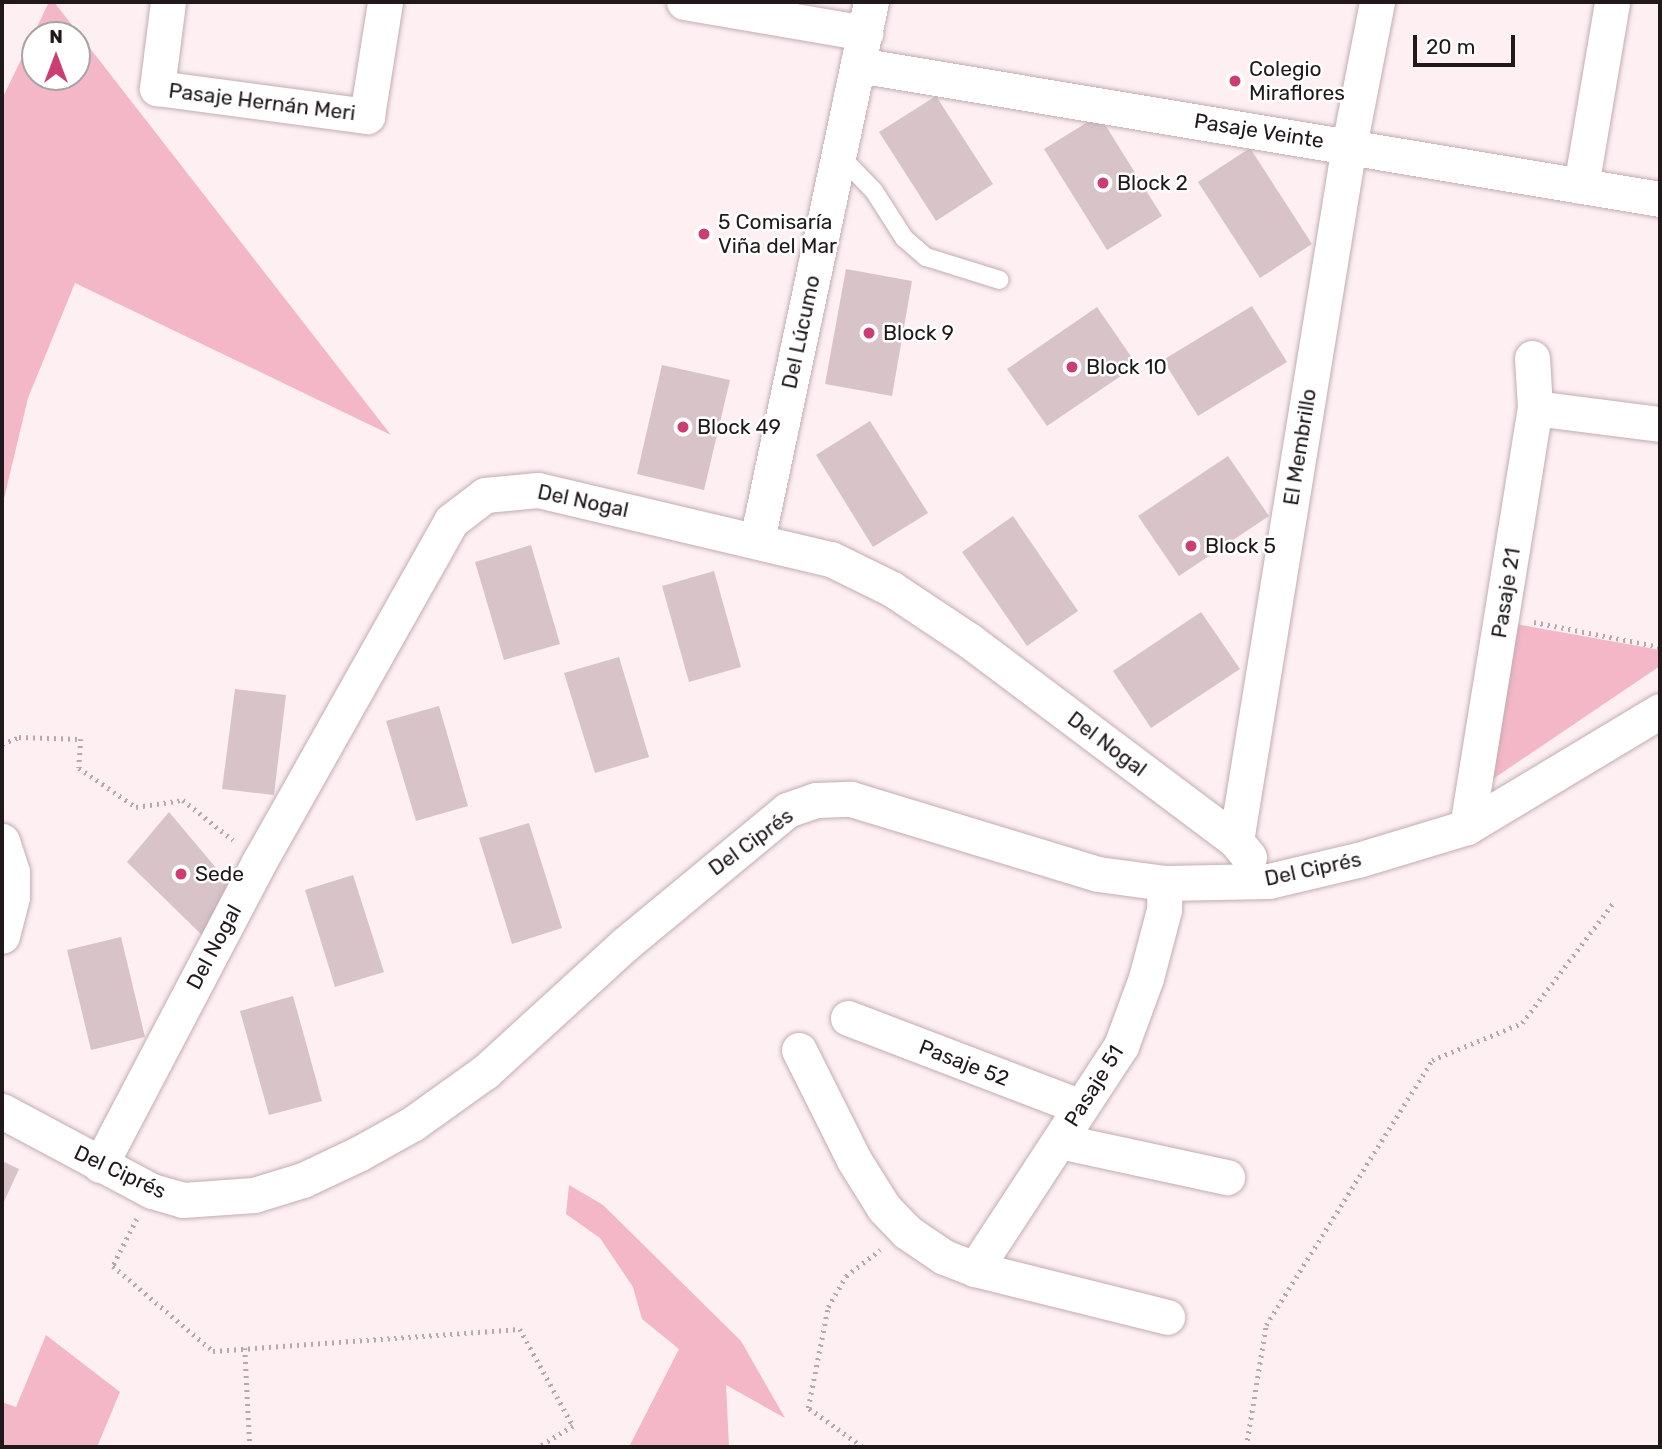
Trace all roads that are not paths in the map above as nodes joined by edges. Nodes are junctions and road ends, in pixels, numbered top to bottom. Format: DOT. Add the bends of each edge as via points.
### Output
graph roads {
  1 [pos="168,2"];
  2 [pos="385,2"];
  3 [pos="684,2"];
  4 [pos="1377,2"];
  5 [pos="1612,2"];
  6 [pos="865,34"];
  7 [pos="1349,146"];
  8 [pos="839,155"];
  9 [pos="1581,186"];
  10 [pos="1660,199"];
  11 [pos="1000,280"];
  12 [pos="1532,358"];
  13 [pos="1535,408"];
  14 [pos="1660,424"];
  15 [pos="757,540"];
  16 [pos="1660,711"];
  17 [pos="1467,827"];
  18 [pos="2,841"];
  19 [pos="1236,841"];
  20 [pos="1269,881"];
  21 [pos="1165,883"];
  22 [pos="2,936"];
  23 [pos="848,1018"];
  24 [pos="799,1050"];
  25 [pos="1081,1107"];
  26 [pos="2,1111"];
  27 [pos="1060,1141"];
  28 [pos="100,1165"];
  29 [pos="1227,1177"];
  30 [pos="975,1269"];
  31 [pos="1167,1317"];
  1 -- 2 [label="street, Pasaje Hernán Meri" via="156,88 367,116"];
  3 -- 6 [label="street, Pasaje Veinte"];
  4 -- 7 [label="street, El Membrillo"];
  5 -- 9 [label="street"];
  6 -- 7 [label="street, Pasaje Veinte"];
  6 -- 8 [label="street, Del Lúcumo"];
  7 -- 9 [label="street, Pasaje Veinte"];
  7 -- 19 [label="street, El Membrillo"];
  8 -- 11 [label="lane" via="874,191 904,238 926,257"];
  8 -- 15 [label="street, Del Lúcumo"];
  9 -- 10 [label="street, Pasaje Veinte"];
  12 -- 13 [label="street, Pasaje 21"];
  13 -- 14 [label="street"];
  13 -- 17 [label="street, Pasaje 21"];
  15 -- 19 [label="street, Del Nogal" via="831,559 892,589 970,641"];
  15 -- 28 [label="street, Del Nogal" via="538,490 485,495 463,509 451,521 259,862"];
  16 -- 17 [label="street, Del Ciprés"];
  17 -- 20 [label="street, Del Ciprés"];
  18 -- 22 [label="street" via="12,872 12,897"];
  19 -- 20 [label="street"];
  20 -- 21 [label="street, Del Ciprés"];
  21 -- 25 [label="street, Pasaje 51" via="1164,910 1138,1001 1121,1046"];
  21 -- 28 [label="street, Del Ciprés" via="1098,874 851,799 816,800 787,810 734,850 485,1072 412,1124 303,1180 254,1195 183,1199 152,1191"];
  23 -- 25 [label="street, Pasaje 52"];
  24 -- 30 [label="street" via="854,1160 884,1208 944,1257"];
  25 -- 27 [label="street, Pasaje 51"];
  26 -- 28 [label="street, Del Ciprés"];
  27 -- 29 [label="street"];
  27 -- 30 [label="street, Pasaje 51"];
  30 -- 31 [label="street"];
}
